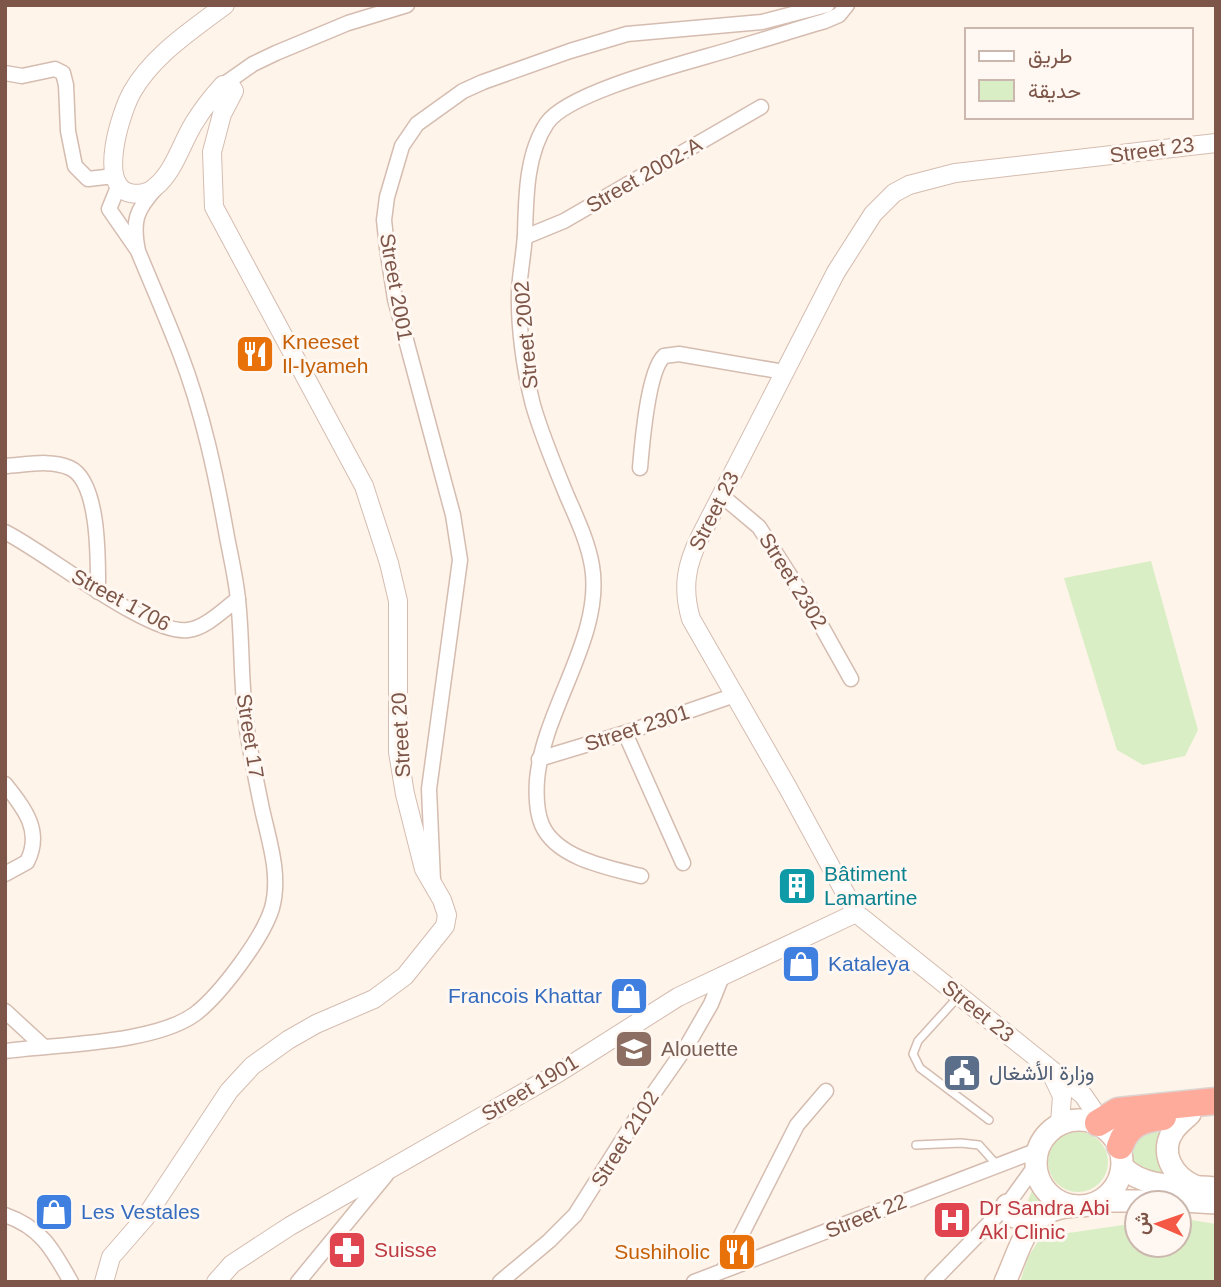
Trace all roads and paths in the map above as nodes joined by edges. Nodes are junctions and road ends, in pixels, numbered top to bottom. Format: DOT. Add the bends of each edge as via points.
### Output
graph roads {
  1 [pos="225,5"];
  2 [pos="407,5"];
  3 [pos="827,5"];
  4 [pos="847,5"];
  5 [pos="5,73"];
  6 [pos="228,88"];
  7 [pos="761,107"];
  8 [pos="1216,143"];
  9 [pos="116,181"];
  10 [pos="162,181"];
  11 [pos="525,237"];
  12 [pos="138,251"];
  13 [pos="784,372"];
  14 [pos="5,466"];
  15 [pos="640,468"];
  16 [pos="721,495"];
  17 [pos="5,532"];
  18 [pos="98,592"];
  19 [pos="238,599"];
  20 [pos="852,679"];
  21 [pos="735,695"];
  22 [pos="625,733"];
  23 [pos="539,758"];
  24 [pos="5,784"];
  25 [pos="683,863"];
  26 [pos="5,874"];
  27 [pos="641,876"];
  28 [pos="433,882"];
  29 [pos="856,913"];
  30 [pos="723,974"];
  31 [pos="958,996"];
  32 [pos="5,1011"];
  33 [pos="43,1046"];
  34 [pos="5,1051"];
  35 [pos="1045,1064"];
  36 [pos="826,1091"];
  37 [pos="1216,1101"];
  38 [pos="1203,1113"];
  39 [pos="989,1120"];
  40 [pos="1060,1123"];
  41 [pos="1097,1123"];
  42 [pos="916,1145"];
  43 [pos="1121,1157"];
  44 [pos="1037,1158"];
  45 [pos="997,1166"];
  46 [pos="390,1169"];
  47 [pos="1207,1195"];
  48 [pos="1101,1201"];
  49 [pos="1007,1205"];
  50 [pos="1078,1206"];
  51 [pos="5,1215"];
  52 [pos="1036,1220"];
  53 [pos="724,1269"];
  54 [pos="71,1282"];
  55 [pos="104,1282"];
  56 [pos="216,1282"];
  57 [pos="298,1282"];
  58 [pos="500,1282"];
  59 [pos="694,1282"];
  60 [pos="932,1282"];
  61 [pos="1005,1282"];
  1 -- 9 [label="street" via="169,49 139,81 128,100 114,151"];
  2 -- 6 [label="street" via="348,23 253,64"];
  3 -- 28 [label="street, Street 2001" via="762,22 627,34 570,51 463,91 417,124 402,146 387,197 387,248 395,299 453,515 460,560 429,789"];
  4 -- 11 [label="street, Street 2002" via="825,21 669,65 562,110 548,122 534,155"];
  5 -- 9 [label="street" via="22,76 55,69 63,73 75,166 88,179"];
  6 -- 10 [label="street" via="193,125"];
  6 -- 28 [label="street, Street 20" via="212,152 214,207 365,486 378,524 397,601 398,752 418,849"];
  7 -- 11 [label="street, Street 2002-A" via="564,221"];
  8 -- 13 [label="street, Street 23" via="978,170 909,185 881,204 865,225"];
  9 -- 10 [label="street" via="128,193 138,194 153,190"];
  9 -- 12 [label="street, Street 17" via="109,209"];
  10 -- 12 [label="street, Street 17" via="138,208"];
  11 -- 23 [label="street, Street 2002" via="519,294 533,404 582,530 594,585 590,616"];
  12 -- 19 [label="street, Street 17" via="181,354 207,436"];
  13 -- 15 [label="street" via="680,354 664,356 655,368"];
  13 -- 16 [label="street, Street 23"];
  14 -- 18 [label="street" via="51,463 77,472 93,506"];
  16 -- 20 [label="street, Street 2302" via="759,527"];
  16 -- 21 [label="street, Street 23" via="693,551 685,587 691,619"];
  17 -- 18 [label="street, Street 1706"];
  18 -- 19 [label="street, Street 1706" via="174,630 201,626"];
  19 -- 33 [label="street, Street 17" via="243,709 273,849 274,894 266,921 242,961 198,1011 181,1023 118,1039"];
  21 -- 22 [label="street, Street 2301"];
  21 -- 29 [label="street, Street 23"];
  22 -- 23 [label="street, Street 2301"];
  22 -- 25 [label="street"];
  23 -- 27 [label="street, Street 2002" via="536,797 548,834 591,863"];
  24 -- 26 [label="street" via="29,817 34,836 27,862"];
  28 -- 55 [label="street, Street 20" via="447,915 437,938 405,976 374,999 316,1024 252,1066 229,1091 145,1219 111,1257"];
  29 -- 30 [label="street, Street 1901"];
  29 -- 31 [label="street, Street 23"];
  30 -- 46 [label="street, Street 1901"];
  30 -- 58 [label="street, Street 2102" via="688,1044 575,1215"];
  31 -- 35 [label="street, Street 23"];
  31 -- 39 [label="lane" via="918,1041 913,1054 920,1068"];
  32 -- 33 [label="street"];
  33 -- 34 [label="street, Street 17"];
  35 -- 40 [label="street" via="1062,1096"];
  35 -- 41 [label="street, Street 23" via="1083,1095"];
  36 -- 53 [label="street" via="797,1125"];
  37 -- 41 [label="highway" via="1118,1111"];
  38 -- 43 [label="highway" via="1141,1120 1124,1135"];
  38 -- 47 [label="main road" via="1173,1131 1168,1153 1177,1175"];
  40 -- 41 [label="main road" via="1084,1119"];
  40 -- 44 [label="main road" via="1042,1139"];
  41 -- 43 [label="main road" via="1111,1132"];
  42 -- 45 [label="lane" via="979,1145"];
  43 -- 47 [label="main road" via="1137,1178"];
  43 -- 48 [label="main road" via="1116,1186"];
  44 -- 45 [label="street, Street 22"];
  44 -- 49 [label="street"];
  44 -- 50 [label="main road" via="1038,1178 1045,1189 1054,1198"];
  45 -- 53 [label="street, Street 22"];
  46 -- 56 [label="street, Street 1901" via="290,1226 232,1264"];
  46 -- 57 [label="street"];
  47 -- 48 [label="main road"];
  48 -- 50 [label="main road"];
  49 -- 52 [label="main road" via="1012,1216"];
  49 -- 60 [label="street"];
  50 -- 52 [label="main road" via="1055,1209"];
  51 -- 54 [label="street" via="44,1238"];
  52 -- 61 [label="main road"];
  53 -- 59 [label="street, Street 22"];
}
